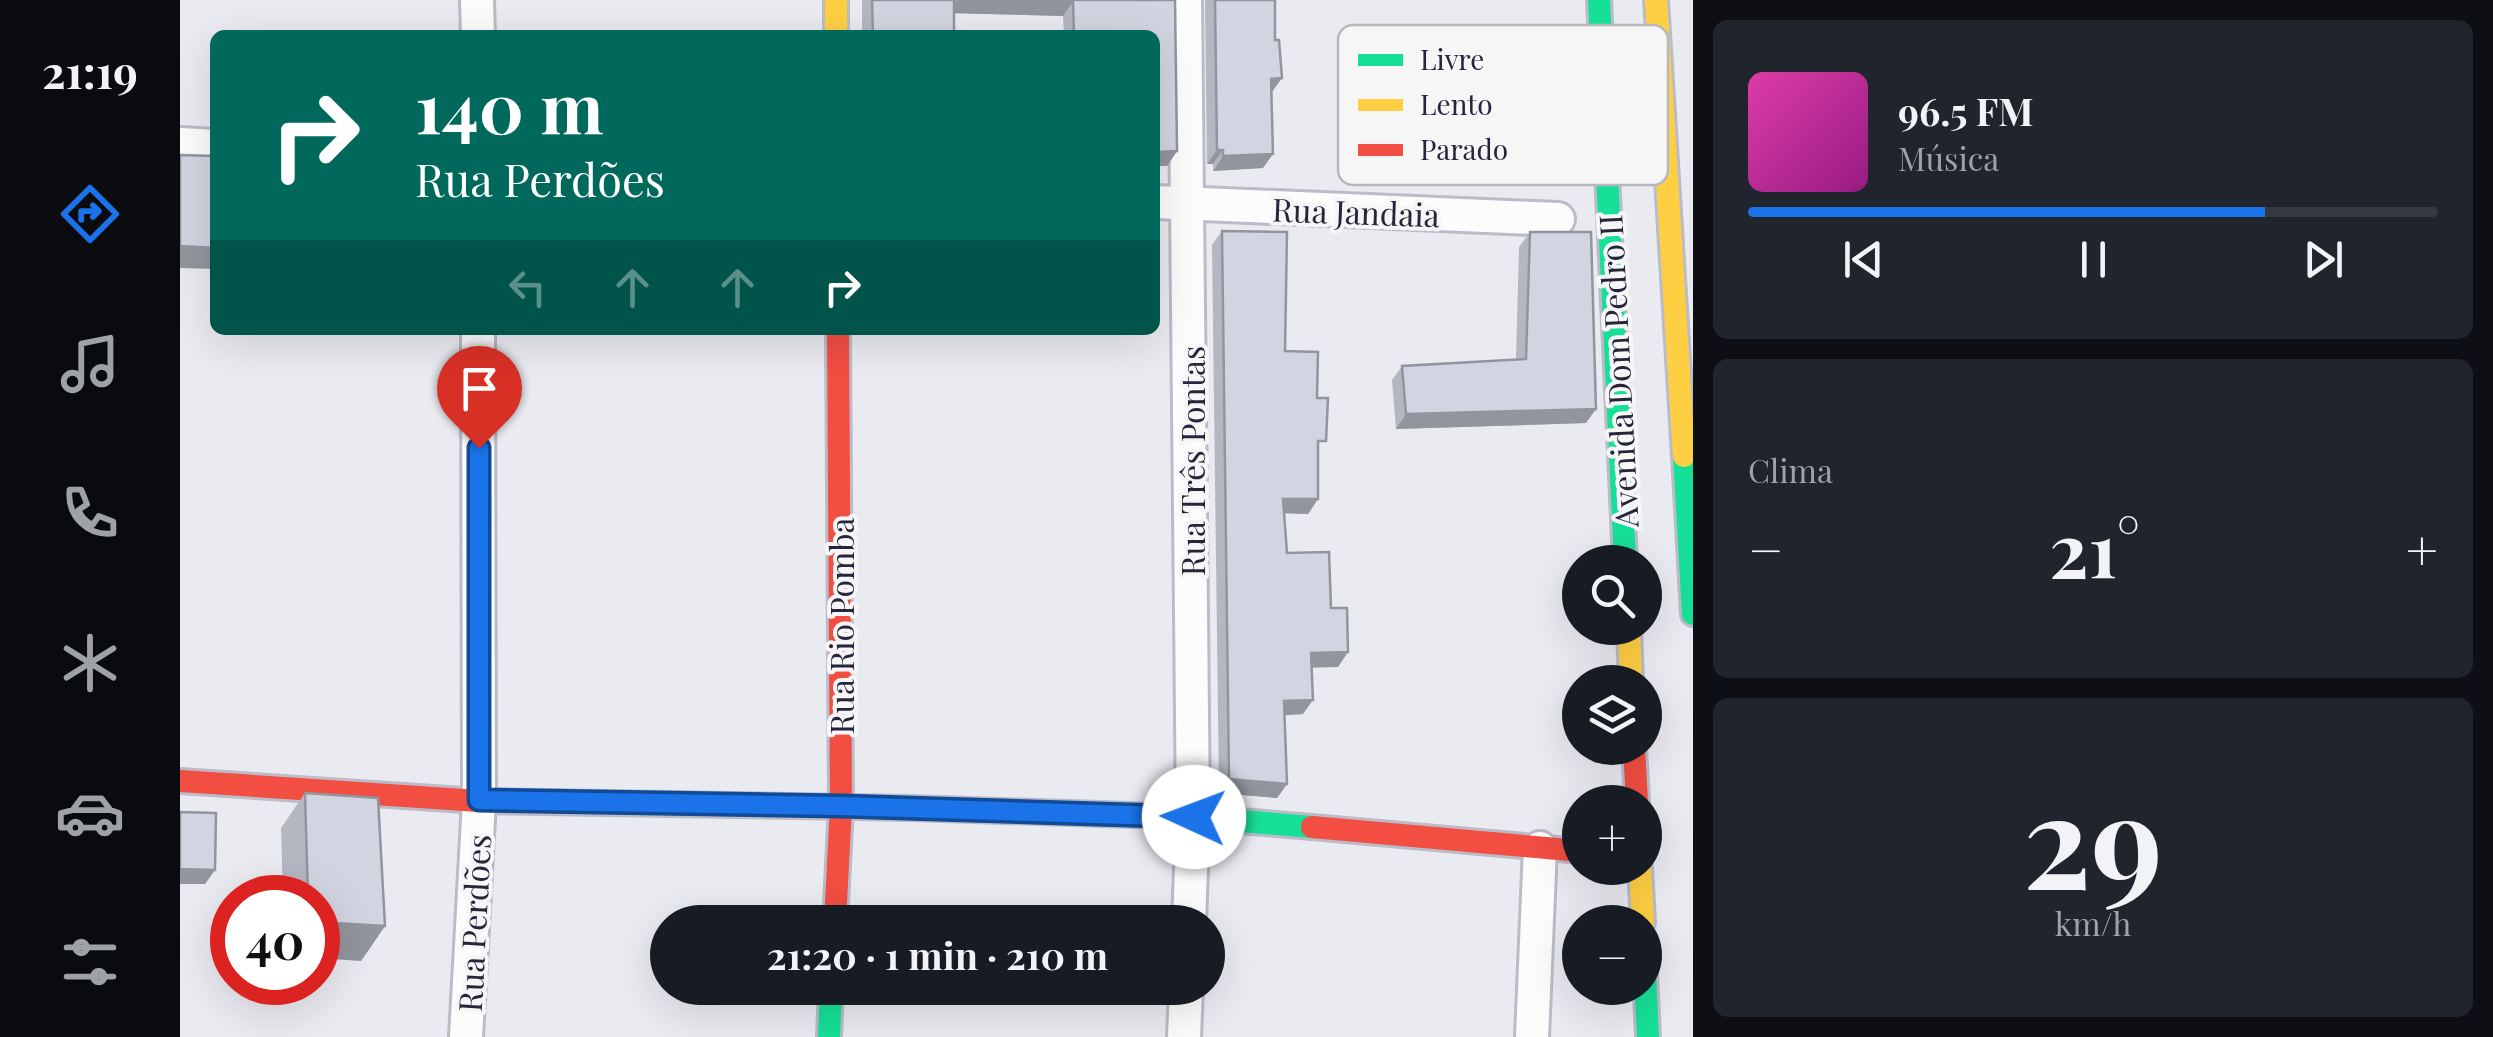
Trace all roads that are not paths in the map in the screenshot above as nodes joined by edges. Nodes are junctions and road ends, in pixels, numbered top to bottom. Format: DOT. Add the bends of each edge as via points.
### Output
graph roads {
  1 [pos="477,0"];
  2 [pos="836,0"];
  3 [pos="1185,0"];
  4 [pos="1599,0"];
  5 [pos="1656,0"];
  6 [pos="1600,25"];
  7 [pos="1658,25"];
  8 [pos="478,30"];
  9 [pos="836,30"];
  10 [pos="1693,40"];
  11 [pos="1668,45"];
  12 [pos="180,144"];
  13 [pos="210,146"];
  14 [pos="1668,184"];
  15 [pos="1608,185"];
  16 [pos="1160,202"];
  17 [pos="1188,204"];
  18 [pos="1558,219"];
  19 [pos="478,335"];
  20 [pos="838,335"];
  21 [pos="1625,545"];
  22 [pos="1693,614"];
  23 [pos="180,781"];
  24 [pos="479,800"];
  25 [pos="841,806"];
  26 [pos="1194,817"];
  27 [pos="1540,848"];
  28 [pos="1562,849"];
  29 [pos="836,905"];
  30 [pos="1190,905"];
  31 [pos="831,1005"];
  32 [pos="1185,1005"];
  33 [pos="1646,1005"];
  34 [pos="466,1037"];
  35 [pos="829,1037"];
  36 [pos="1184,1037"];
  37 [pos="1532,1037"];
  38 [pos="1648,1037"];
  1 -- 8 [label="street"];
  2 -- 9 [label="main road"];
  3 -- 17 [label="street, Rua Três Pontas"];
  4 -- 6 [label="main road, Avenida Dom Pedro II"];
  5 -- 7 [label="main road, Avenida Dom Pedro II"];
  10 -- 11 [label="street"];
  12 -- 13 [label="street"];
  14 -- 22 [label="main road, Avenida Dom Pedro II"];
  15 -- 21 [label="main road, Avenida Dom Pedro II"];
  16 -- 17 [label="street, Rua Jandaia"];
  17 -- 18 [label="street, Rua Jandaia"];
  17 -- 26 [label="street, Rua Três Pontas"];
  19 -- 24 [label="street, Rua Perdões"];
  20 -- 25 [label="main road, Rua Rio Pomba"];
  23 -- 24 [label="main road"];
  24 -- 25 [label="main road"];
  24 -- 34 [label="street, Rua Perdões"];
  25 -- 26 [label="main road"];
  25 -- 29 [label="main road, Rua Rio Pomba"];
  26 -- 27 [label="main road"];
  26 -- 30 [label="street, Rua Três Pontas"];
  27 -- 28 [label="main road"];
  27 -- 37 [label="street"];
  31 -- 35 [label="main road"];
  32 -- 36 [label="street"];
  33 -- 38 [label="main road"];
}
